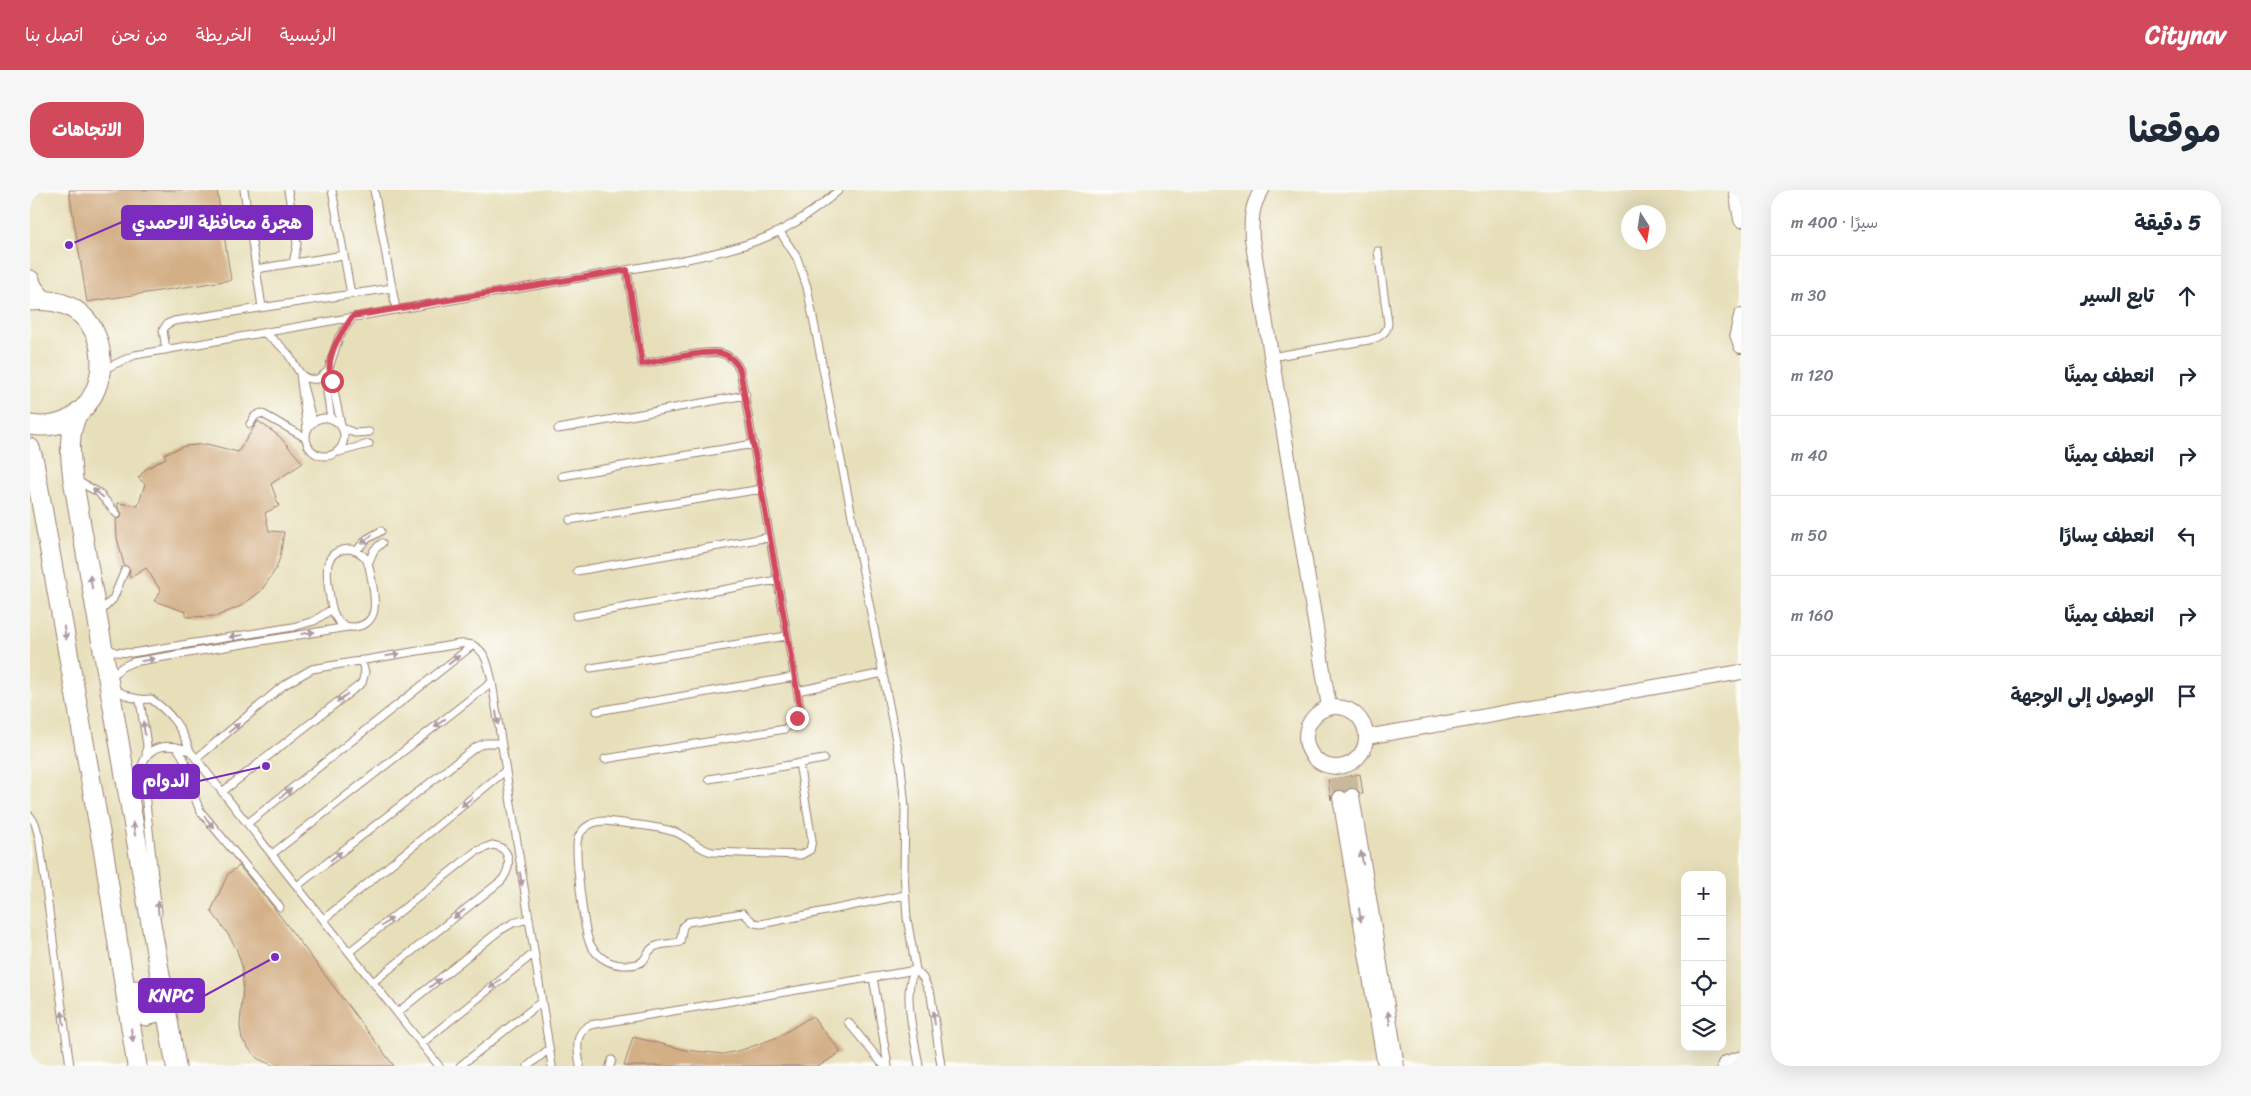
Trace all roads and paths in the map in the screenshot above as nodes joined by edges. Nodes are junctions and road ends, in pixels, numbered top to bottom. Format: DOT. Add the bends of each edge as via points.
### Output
graph roads {
  1 [pos="244,190"];
  2 [pos="288,190"];
  3 [pos="332,190"];
  4 [pos="374,190"];
  5 [pos="839,190"];
  6 [pos="1262,190"];
  7 [pos="1736,190"];
  8 [pos="1741,220"];
  9 [pos="780,232"];
  10 [pos="1378,252"];
  11 [pos="344,255"];
  12 [pos="294,264"];
  13 [pos="256,269"];
  14 [pos="627,270"];
  15 [pos="30,280"];
  16 [pos="392,288"];
  17 [pos="351,294"];
  18 [pos="36,300"];
  19 [pos="262,307"];
  20 [pos="396,309"];
  21 [pos="353,316"];
  22 [pos="1741,316"];
  23 [pos="264,333"];
  24 [pos="1741,346"];
  25 [pos="166,350"];
  26 [pos="1271,357"];
  27 [pos="102,370"];
  28 [pos="328,371"];
  29 [pos="300,374"];
  30 [pos="746,395"];
  31 [pos="79,411"];
  32 [pos="332,419"];
  33 [pos="313,423"];
  34 [pos="30,424"];
  35 [pos="250,424"];
  36 [pos="342,427"];
  37 [pos="558,429"];
  38 [pos="369,432"];
  39 [pos="307,434"];
  40 [pos="369,444"];
  41 [pos="754,444"];
  42 [pos="30,448"];
  43 [pos="336,453"];
  44 [pos="562,476"];
  45 [pos="73,479"];
  46 [pos="762,489"];
  47 [pos="117,514"];
  48 [pos="570,520"];
  49 [pos="381,531"];
  50 [pos="770,537"];
  51 [pos="382,543"];
  52 [pos="356,551"];
  53 [pos="368,564"];
  54 [pos="126,570"];
  55 [pos="577,571"];
  56 [pos="777,580"];
  57 [pos="332,609"];
  58 [pos="96,616"];
  59 [pos="576,616"];
  60 [pos="348,627"];
  61 [pos="787,636"];
  62 [pos="101,643"];
  63 [pos="473,645"];
  64 [pos="361,660"];
  65 [pos="591,668"];
  66 [pos="1741,672"];
  67 [pos="883,673"];
  68 [pos="794,678"];
  69 [pos="492,682"];
  70 [pos="108,683"];
  71 [pos="797,691"];
  72 [pos="140,701"];
  73 [pos="1329,708"];
  74 [pos="597,710"];
  75 [pos="1366,737"];
  76 [pos="501,743"];
  77 [pos="176,746"];
  78 [pos="190,751"];
  79 [pos="146,755"];
  80 [pos="196,759"];
  81 [pos="605,759"];
  82 [pos="824,759"];
  83 [pos="799,763"];
  84 [pos="505,771"];
  85 [pos="709,778"];
  86 [pos="222,792"];
  87 [pos="30,816"];
  88 [pos="248,823"];
  89 [pos="272,854"];
  90 [pos="105,860"];
  91 [pos="297,886"];
  92 [pos="905,895"];
  93 [pos="280,908"];
  94 [pos="324,919"];
  95 [pos="528,919"];
  96 [pos="349,952"];
  97 [pos="533,954"];
  98 [pos="916,970"];
  99 [pos="160,975"];
  100 [pos="873,977"];
  101 [pos="372,982"];
  102 [pos="164,997"];
  103 [pos="541,1002"];
  104 [pos="397,1013"];
  105 [pos="848,1022"];
  106 [pos="421,1044"];
  107 [pos="549,1049"];
  108 [pos="176,1063"];
  109 [pos="70,1066"];
  110 [pos="137,1066"];
  111 [pos="439,1066"];
  112 [pos="460,1066"];
  113 [pos="528,1066"];
  114 [pos="552,1066"];
  115 [pos="580,1066"];
  116 [pos="884,1066"];
  117 [pos="888,1066"];
  118 [pos="919,1066"];
  119 [pos="941,1066"];
  120 [pos="1385,1066"];
  121 [pos="1397,1066"];
  1 -- 13 [label="lane"];
  2 -- 12 [label="lane" via="297,244"];
  3 -- 11 [label="lane"];
  4 -- 16 [label="lane"];
  5 -- 9 [label="lane" via="813,212"];
  6 -- 26 [label="street" via="1252,215 1252,239"];
  7 -- 8 [label="street"];
  9 -- 14 [label="lane" via="722,252"];
  9 -- 67 [label="lane" via="797,258 807,287"];
  10 -- 26 [label="lane" via="1388,322 1386,331 1368,340"];
  11 -- 12 [label="lane"];
  11 -- 17 [label="lane"];
  12 -- 13 [label="lane"];
  13 -- 19 [label="lane"];
  14 -- 20 [label="lane"];
  14 -- 30 [label="lane" via="642,364 719,353 737,364"];
  15 -- 18 [label="main road"];
  16 -- 17 [label="lane"];
  16 -- 20 [label="lane"];
  17 -- 19 [label="lane"];
  18 -- 27 [label="main road" via="62,304 77,311 89,323 102,353"];
  19 -- 25 [label="lane" via="170,322 163,330"];
  20 -- 21 [label="lane"];
  21 -- 23 [label="lane"];
  21 -- 28 [label="lane" via="339,337"];
  22 -- 24 [label="street" via="1737,334"];
  23 -- 25 [label="lane"];
  23 -- 29 [label="lane" via="282,347"];
  25 -- 27 [label="lane" via="126,358"];
  26 -- 73 [label="street"];
  27 -- 31 [label="main road" via="90,400"];
  28 -- 29 [label="lane" via="312,380"];
  28 -- 32 [label="lane"];
  28 -- 36 [label="lane"];
  29 -- 33 [label="lane"];
  29 -- 39 [label="lane"];
  30 -- 37 [label="lane"];
  30 -- 41 [label="lane"];
  31 -- 34 [label="main road" via="66,420 51,424"];
  31 -- 45 [label="main road" via="72,425 69,452"];
  32 -- 33 [label="lane" via="322,418"];
  32 -- 36 [label="lane"];
  33 -- 39 [label="lane"];
  35 -- 39 [label="lane" via="261,413"];
  36 -- 38 [label="lane" via="355,433"];
  36 -- 43 [label="lane" via="344,444"];
  39 -- 43 [label="lane" via="310,449 319,456"];
  40 -- 43 [label="lane"];
  41 -- 44 [label="lane"];
  41 -- 46 [label="lane"];
  42 -- 90 [label="main road, one-way"];
  47 -- 45 [label="lane, one-way" via="98,492"];
  58 -- 45 [label="main road, one-way"];
  46 -- 48 [label="lane"];
  46 -- 50 [label="lane"];
  49 -- 52 [label="lane, one-way"];
  50 -- 55 [label="lane"];
  50 -- 56 [label="lane"];
  51 -- 53 [label="lane" via="374,550"];
  52 -- 53 [label="lane"];
  52 -- 57 [label="lane" via="339,551 327,564"];
  53 -- 60 [label="lane" via="374,613 366,623"];
  54 -- 58 [label="lane" via="113,599"];
  56 -- 59 [label="lane"];
  56 -- 61 [label="lane"];
  57 -- 60 [label="lane" via="341,624"];
  57 -- 62 [label="lane, one-way" via="304,625 132,653 115,652"];
  58 -- 62 [label="main road"];
  70 -- 60 [label="lane, one-way" via="117,671 133,662"];
  61 -- 65 [label="lane"];
  61 -- 68 [label="lane"];
  62 -- 70 [label="main road"];
  64 -- 63 [label="lane, one-way" via="459,644"];
  63 -- 69 [label="lane" via="486,656"];
  88 -- 63 [label="lane, one-way"];
  80 -- 64 [label="lane, one-way" via="284,685 318,667"];
  64 -- 86 [label="lane, one-way" via="365,672 362,683"];
  66 -- 75 [label="street"];
  67 -- 71 [label="lane"];
  67 -- 92 [label="lane" via="904,787"];
  68 -- 71 [label="lane"];
  68 -- 74 [label="lane"];
  69 -- 76 [label="lane, one-way"];
  69 -- 89 [label="lane, one-way"];
  70 -- 72 [label="lane" via="117,691"];
  99 -- 70 [label="main road, one-way"];
  71 -- 81 [label="lane" via="799,713 794,723 785,728"];
  72 -- 78 [label="lane" via="151,700 162,707 182,730"];
  79 -- 72 [label="lane, one-way"];
  73 -- 75 [label="street" via="1346,708 1356,714 1363,723"];
  73 -- 75 [label="street" via="1315,714 1305,733 1310,754 1318,762 1342,771 1361,754"];
  76 -- 84 [label="lane"];
  91 -- 76 [label="lane, one-way" via="476,747"];
  77 -- 78 [label="lane"];
  77 -- 79 [label="lane" via="156,748"];
  77 -- 93 [label="lane, one-way" via="184,759 192,794 201,812"];
  78 -- 80 [label="lane"];
  99 -- 79 [label="lane, one-way" via="158,908 141,772"];
  80 -- 86 [label="lane"];
  82 -- 83 [label="lane"];
  83 -- 85 [label="lane"];
  83 -- 92 [label="lane" via="812,840 810,850 801,855 712,852 672,832 606,821 587,826 579,837 577,852 586,929 594,950 612,964 638,964 645,961 656,946 680,942 683,926 688,922 743,913 754,923 761,924"];
  84 -- 94 [label="lane, one-way"];
  84 -- 95 [label="lane, one-way"];
  86 -- 88 [label="lane"];
  109 -- 87 [label="lane, one-way" via="39,837"];
  88 -- 89 [label="lane"];
  89 -- 91 [label="lane"];
  90 -- 102 [label="main road" via="122,920 141,1013 146,1016 152,1014"];
  90 -- 110 [label="main road, one-way"];
  91 -- 94 [label="lane"];
  92 -- 98 [label="lane"];
  94 -- 96 [label="lane"];
  95 -- 97 [label="lane"];
  104 -- 95 [label="lane, one-way" via="499,931"];
  96 -- 101 [label="lane"];
  96 -- 101 [label="lane, one-way" via="475,852 492,844 504,850 509,867 501,881"];
  97 -- 103 [label="lane"];
  97 -- 106 [label="lane, one-way"];
  98 -- 100 [label="lane"];
  98 -- 118 [label="lane" via="910,981 909,996"];
  119 -- 98 [label="lane, one-way" via="931,995"];
  99 -- 102 [label="main road"];
  100 -- 115 [label="lane" via="590,1025 578,1038"];
  100 -- 117 [label="lane"];
  101 -- 104 [label="lane"];
  102 -- 108 [label="main road"];
  103 -- 107 [label="lane"];
  103 -- 112 [label="lane"];
  104 -- 106 [label="lane"];
  105 -- 116 [label="lane"];
  106 -- 111 [label="lane"];
  107 -- 113 [label="lane"];
  107 -- 114 [label="lane"];
  121 -- 120 [label="street, one-way" via="1346,797"];
}
